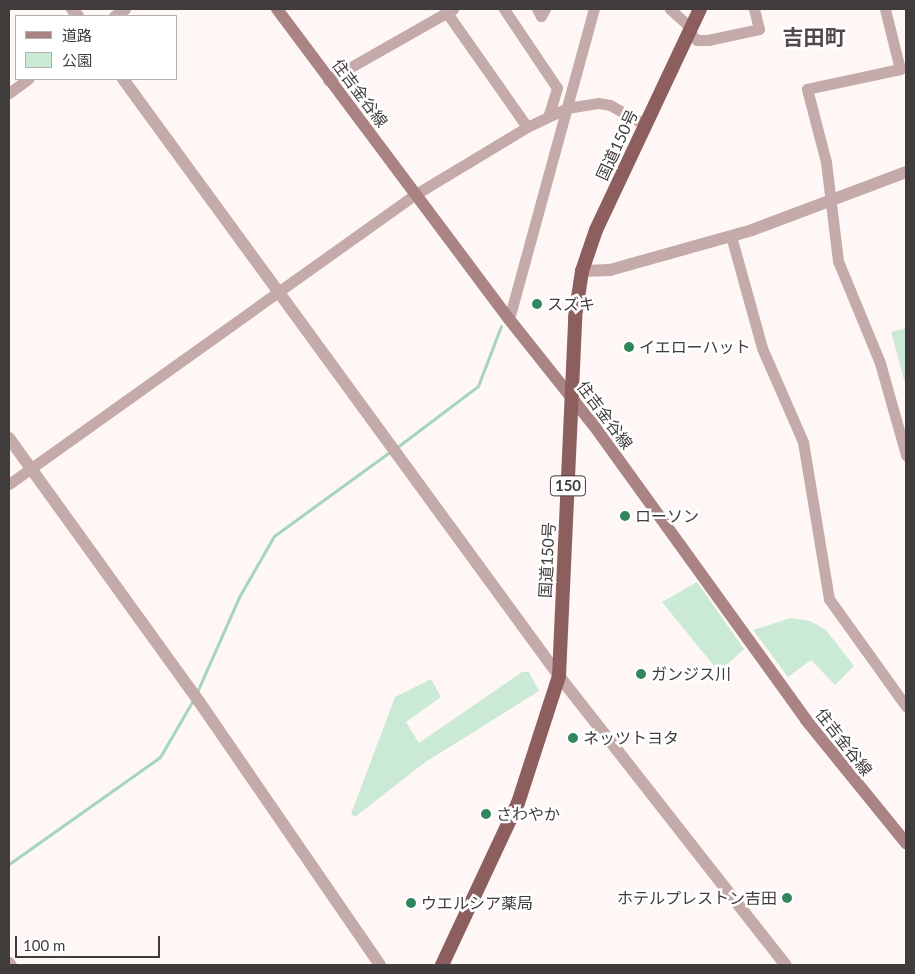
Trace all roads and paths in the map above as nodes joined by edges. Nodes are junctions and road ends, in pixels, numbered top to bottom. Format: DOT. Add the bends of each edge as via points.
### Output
graph roads {
  1 [pos="277,9"];
  2 [pos="504,9"];
  3 [pos="537,9"];
  4 [pos="545,9"];
  5 [pos="594,9"];
  6 [pos="670,9"];
  7 [pos="700,9"];
  8 [pos="754,9"];
  9 [pos="885,9"];
  10 [pos="450,11"];
  11 [pos="690,30"];
  12 [pos="27,80"];
  13 [pos="124,80"];
  14 [pos="328,80"];
  15 [pos="9,93"];
  16 [pos="567,108"];
  17 [pos="549,115"];
  18 [pos="646,124"];
  19 [pos="527,127"];
  20 [pos="906,172"];
  21 [pos="416,194"];
  22 [pos="832,198"];
  23 [pos="731,236"];
  24 [pos="582,271"];
  25 [pos="278,293"];
  26 [pos="509,319"];
  27 [pos="572,399"];
  28 [pos="9,438"];
  29 [pos="906,455"];
  30 [pos="30,468"];
  31 [pos="9,484"];
  32 [pos="559,676"];
  33 [pos="906,706"];
  34 [pos="906,843"];
  35 [pos="9,962"];
  36 [pos="11,965"];
  37 [pos="380,965"];
  38 [pos="442,965"];
  39 [pos="786,965"];
  1 -- 14 [label="main road, 住吉金谷線"];
  2 -- 17 [label="street" via="557,88"];
  3 -- 4 [label="street" via="541,16"];
  5 -- 16 [label="street"];
  6 -- 11 [label="street"];
  7 -- 11 [label="highway, 国道150号 / 150"];
  8 -- 11 [label="street" via="759,29 708,40 697,40"];
  9 -- 22 [label="street" via="900,69 807,89"];
  10 -- 14 [label="street"];
  10 -- 19 [label="street"];
  11 -- 18 [label="highway, 国道150号 / 150"];
  12 -- 15 [label="street"];
  13 -- 25 [label="street"];
  14 -- 21 [label="main road, 住吉金谷線"];
  16 -- 17 [label="street"];
  16 -- 18 [label="street" via="592,103 610,104"];
  16 -- 26 [label="street"];
  17 -- 19 [label="street"];
  18 -- 24 [label="highway, 国道150号 / 150" via="596,230"];
  19 -- 21 [label="street"];
  20 -- 22 [label="street"];
  21 -- 25 [label="street"];
  21 -- 26 [label="main road, 住吉金谷線"];
  22 -- 23 [label="street"];
  22 -- 29 [label="street" via="838,261 880,363"];
  23 -- 24 [label="street" via="610,270"];
  23 -- 33 [label="street" via="762,348 803,442 829,599"];
  24 -- 27 [label="highway, 国道150号 / 150" via="575,317"];
  25 -- 30 [label="street"];
  25 -- 32 [label="street"];
  26 -- 27 [label="main road, 住吉金谷線"];
  27 -- 32 [label="highway, 国道150号 / 150"];
  27 -- 34 [label="main road, 住吉金谷線" via="797,708"];
  28 -- 30 [label="street"];
  30 -- 31 [label="street"];
  30 -- 37 [label="street" via="194,695"];
  32 -- 38 [label="highway, 国道150号 / 150" via="518,804"];
  32 -- 39 [label="street"];
  35 -- 36 [label="street"];
}
